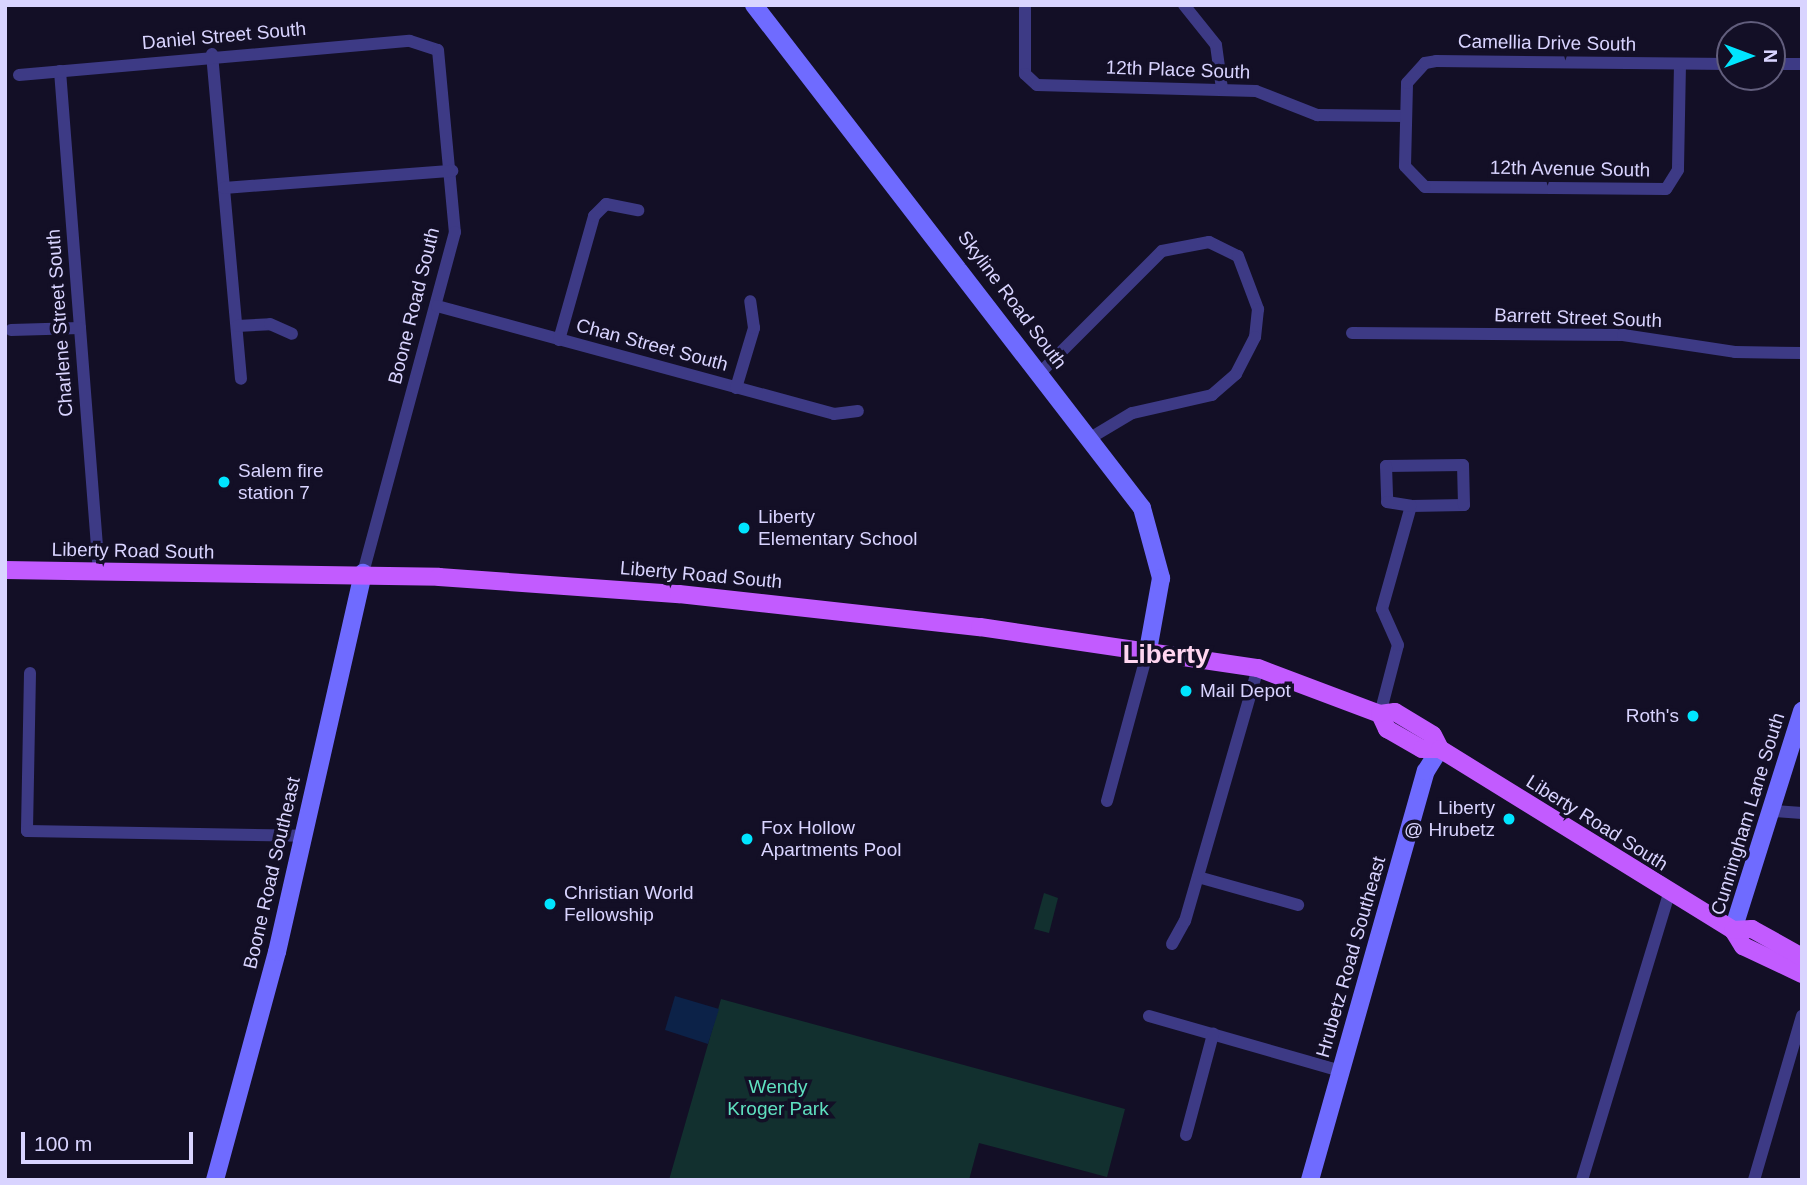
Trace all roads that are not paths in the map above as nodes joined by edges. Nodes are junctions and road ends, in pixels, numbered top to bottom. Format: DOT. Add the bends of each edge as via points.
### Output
graph roads {
  1 [pos="754,5"];
  2 [pos="1025,5"];
  3 [pos="1184,5"];
  4 [pos="432,45"];
  5 [pos="212,54"];
  6 [pos="1680,64"];
  7 [pos="1716,64"];
  8 [pos="60,71"];
  9 [pos="19,75"];
  10 [pos="1222,89"];
  11 [pos="1406,116"];
  12 [pos="452,171"];
  13 [pos="224,188"];
  14 [pos="638,210"];
  15 [pos="750,302"];
  16 [pos="437,306"];
  17 [pos="237,326"];
  18 [pos="80,328"];
  19 [pos="11,330"];
  20 [pos="1352,333"];
  21 [pos="292,334"];
  22 [pos="559,340"];
  23 [pos="1802,353"];
  24 [pos="1041,372"];
  25 [pos="240,379"];
  26 [pos="736,388"];
  27 [pos="858,411"];
  28 [pos="1092,438"];
  29 [pos="1411,506"];
  30 [pos="5,570"];
  31 [pos="99,572"];
  32 [pos="363,573"];
  33 [pos="1149,650"];
  34 [pos="1258,668"];
  35 [pos="30,673"];
  36 [pos="1802,711"];
  37 [pos="1380,714"];
  38 [pos="1440,749"];
  39 [pos="1107,801"];
  40 [pos="1773,811"];
  41 [pos="1802,813"];
  42 [pos="303,836"];
  43 [pos="1198,877"];
  44 [pos="1670,894"];
  45 [pos="1298,905"];
  46 [pos="1733,930"];
  47 [pos="1172,944"];
  48 [pos="1802,957"];
  49 [pos="1802,974"];
  50 [pos="1149,1016"];
  51 [pos="1802,1016"];
  52 [pos="1213,1034"];
  53 [pos="1341,1071"];
  54 [pos="1185,1135"];
  55 [pos="215,1180"];
  56 [pos="1310,1180"];
  57 [pos="1582,1180"];
  58 [pos="1754,1180"];
  1 -- 24 [label="street, Skyline Road South"];
  2 -- 10 [label="street, 12th Place South" via="1024,62 1030,82"];
  3 -- 10 [label="street" via="1216,45"];
  4 -- 5 [label="street, Daniel Street South" via="410,41"];
  4 -- 12 [label="street, Boone Road South" via="444,65"];
  5 -- 8 [label="street, Daniel Street South"];
  5 -- 13 [label="street"];
  6 -- 7 [label="street, Camellia Drive South"];
  6 -- 11 [label="street, Camellia Drive South" via="1436,61 1411,73"];
  6 -- 11 [label="street, 12th Avenue South" via="1678,170 1666,189 1426,187 1405,166"];
  8 -- 9 [label="street, Daniel Street South"];
  8 -- 18 [label="street, Charlene Street South"];
  10 -- 11 [label="street, 12th Place South" via="1256,91 1317,115"];
  12 -- 13 [label="street"];
  12 -- 16 [label="street, Boone Road South" via="455,232"];
  13 -- 17 [label="street"];
  14 -- 22 [label="street" via="606,204 594,216"];
  15 -- 26 [label="street" via="754,328"];
  16 -- 22 [label="street, Chan Street South"];
  16 -- 32 [label="street, Boone Road South"];
  17 -- 21 [label="street" via="270,324"];
  17 -- 25 [label="street"];
  18 -- 19 [label="street"];
  18 -- 31 [label="street, Charlene Street South"];
  20 -- 23 [label="street, Barrett Street South" via="1623,335 1735,352"];
  22 -- 26 [label="street, Chan Street South"];
  24 -- 28 [label="street, Skyline Road South"];
  24 -- 28 [label="street" via="1162,251 1209,242 1238,256 1258,309 1255,337 1236,374 1212,395 1132,413"];
  26 -- 27 [label="street, Chan Street South" via="834,414"];
  28 -- 33 [label="street, Skyline Road South" via="1142,508 1156,545 1161,585"];
  29 -- 29 [label="street" via="1464,505 1463,465 1386,466 1387,502"];
  29 -- 37 [label="street" via="1382,609 1398,645"];
  30 -- 31 [label="main road, Liberty Road South"];
  31 -- 32 [label="main road, Liberty Road South"];
  32 -- 33 [label="main road, Liberty Road South" via="765,602"];
  32 -- 42 [label="street, Boone Road Southeast"];
  33 -- 34 [label="main road, Liberty Road South"];
  33 -- 39 [label="street"];
  34 -- 37 [label="main road, Liberty Road South"];
  34 -- 43 [label="street"];
  35 -- 42 [label="street" via="27,831"];
  36 -- 40 [label="street, Cunningham Lane South"];
  37 -- 38 [label="main road, Liberty Road South" via="1387,729 1422,749"];
  38 -- 44 [label="main road, Liberty Road South"];
  38 -- 53 [label="street, Hrubetz Road Southeast" via="1426,771"];
  40 -- 41 [label="street"];
  40 -- 46 [label="street, Cunningham Lane South"];
  42 -- 55 [label="street, Boone Road Southeast"];
  43 -- 45 [label="street"];
  43 -- 47 [label="street"];
  44 -- 46 [label="main road, Liberty Road South"];
  44 -- 57 [label="street"];
  46 -- 48 [label="main road, Liberty Road South" via="1752,929"];
  46 -- 49 [label="main road, Liberty Road South" via="1743,946"];
  50 -- 52 [label="street"];
  51 -- 58 [label="street"];
  52 -- 53 [label="street"];
  52 -- 54 [label="street"];
  53 -- 56 [label="street, Hrubetz Road Southeast"];
}
